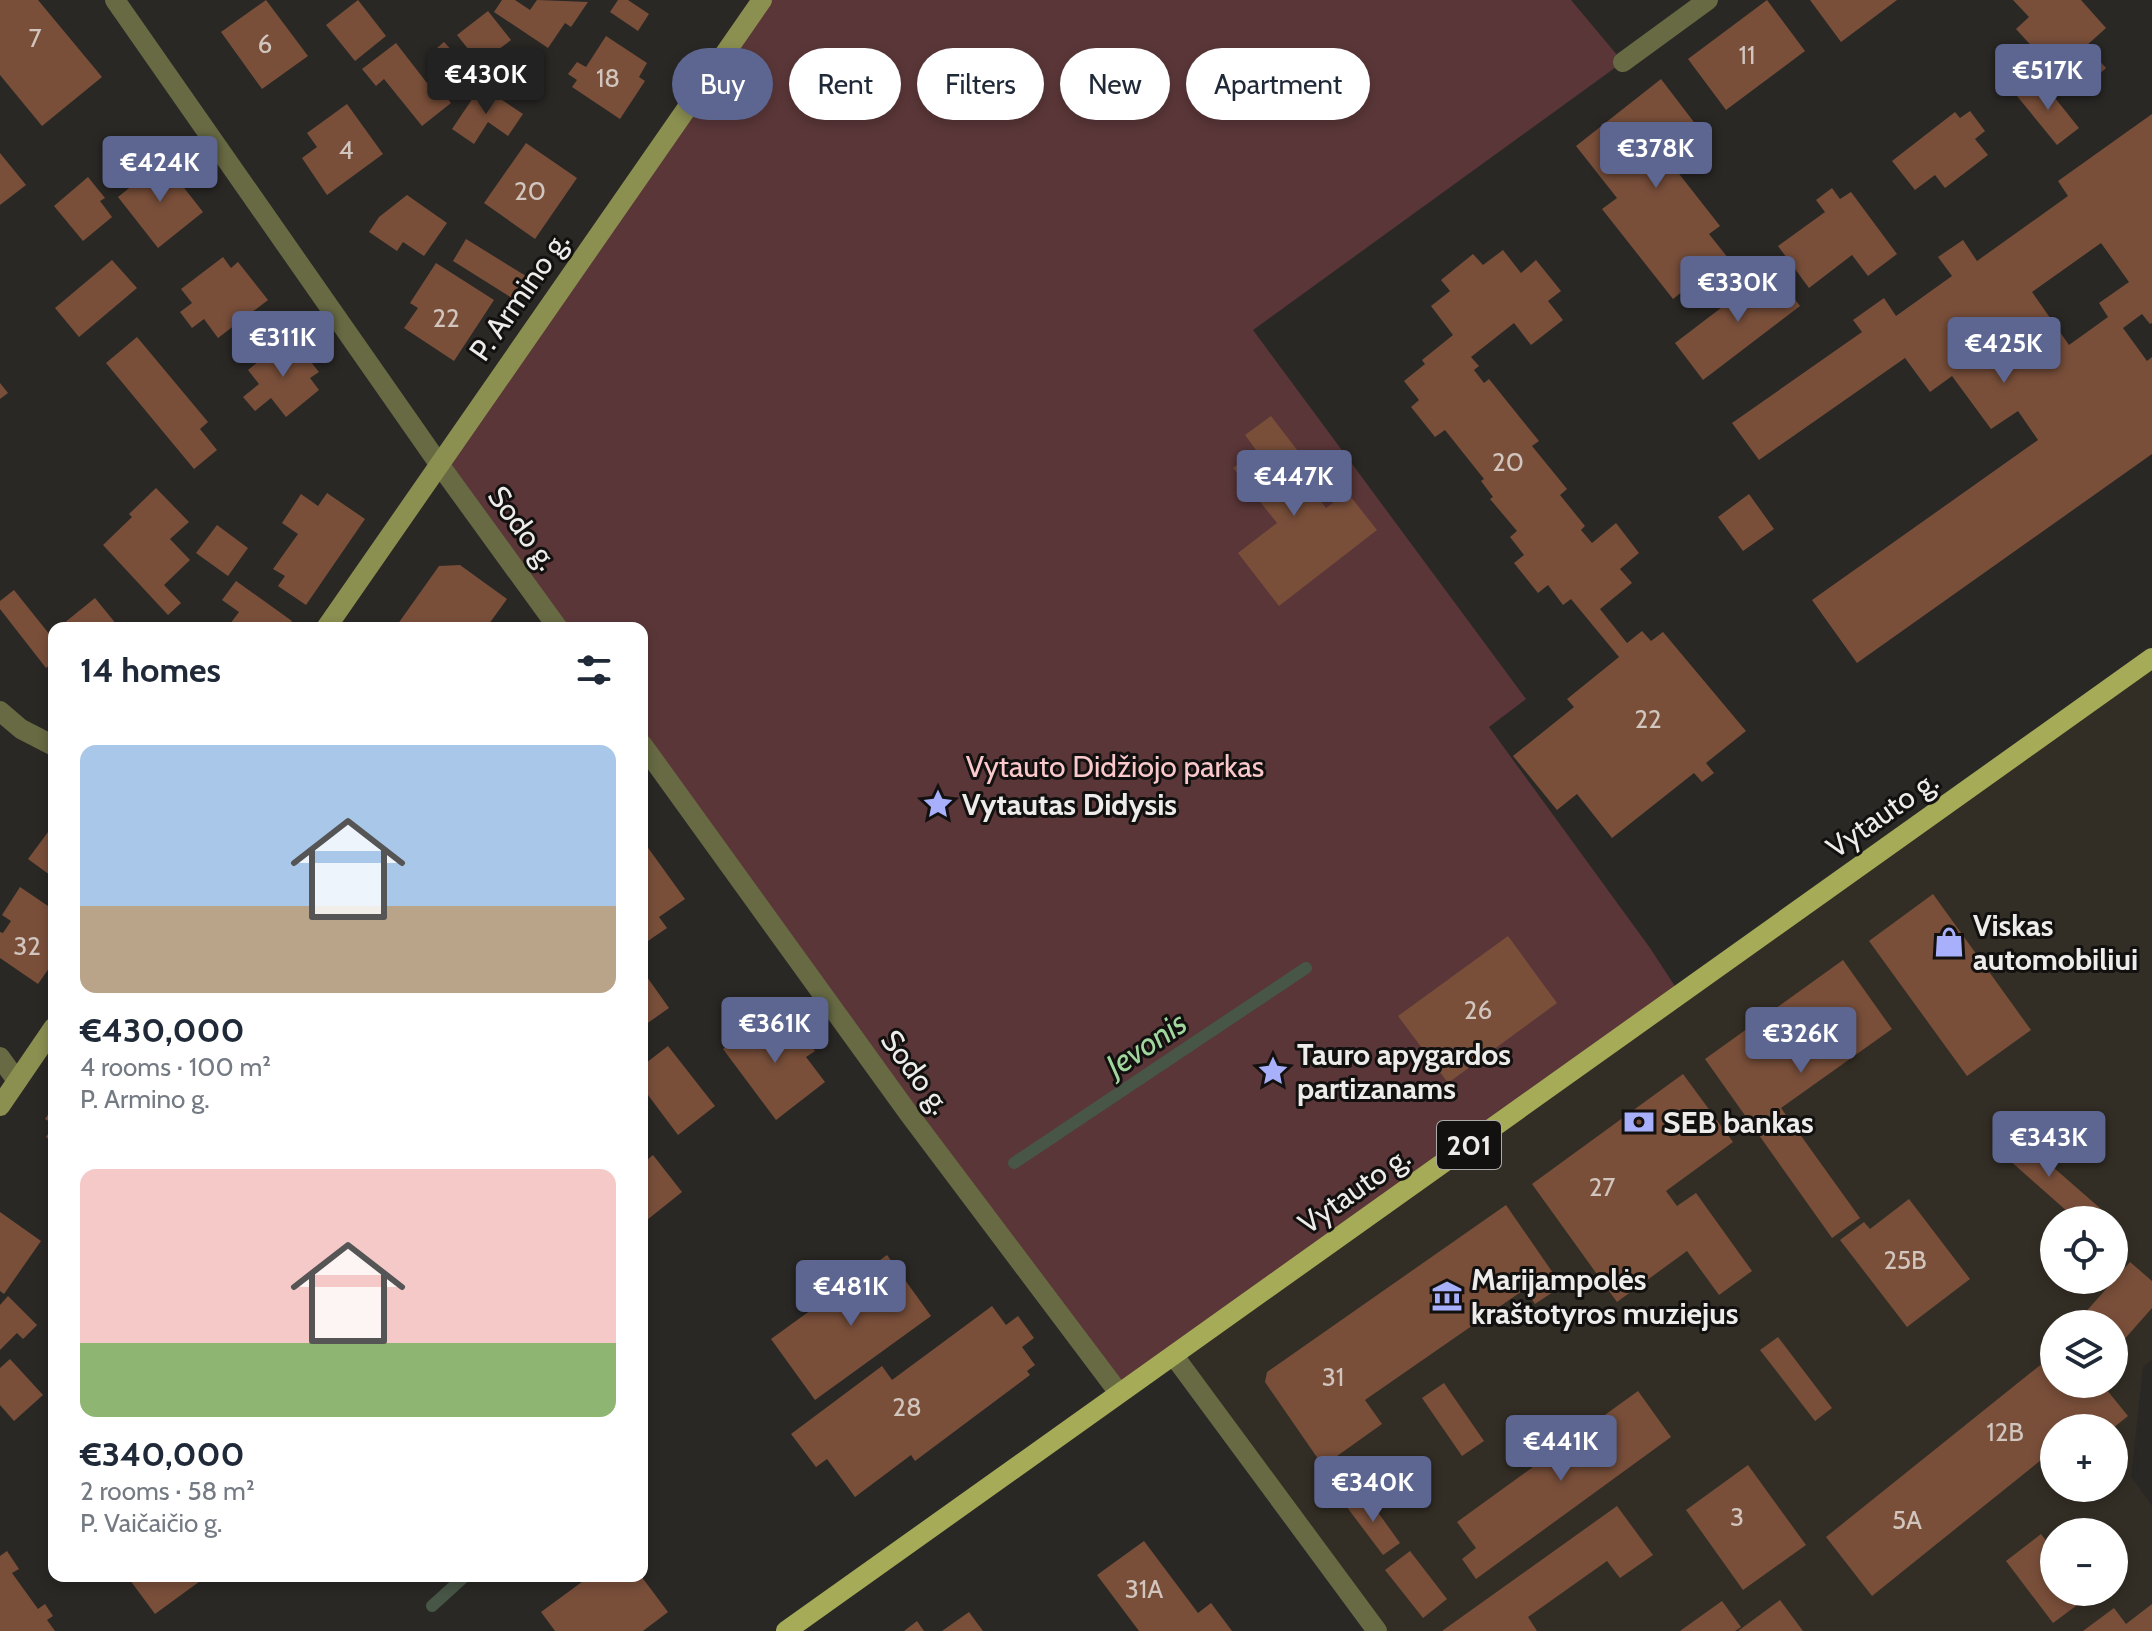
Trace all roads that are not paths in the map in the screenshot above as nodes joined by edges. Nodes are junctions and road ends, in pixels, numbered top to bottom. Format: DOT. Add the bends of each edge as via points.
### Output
graph roads {
  1 [pos="115,0"];
  2 [pos="762,0"];
  3 [pos="1708,0"];
  4 [pos="1623,62"];
  5 [pos="439,464"];
  6 [pos="330,622"];
  7 [pos="554,622"];
  8 [pos="2152,658"];
  9 [pos="0,711"];
  10 [pos="48,743"];
  11 [pos="648,752"];
  12 [pos="48,1036"];
  13 [pos="0,1057"];
  14 [pos="17,1081"];
  15 [pos="0,1106"];
  16 [pos="1174,1356"];
  17 [pos="1119,1393"];
  18 [pos="786,1631"];
  19 [pos="1377,1631"];
  1 -- 5 [label="street, Sodo g."];
  2 -- 5 [label="main road, P. Armino g."];
  3 -- 4 [label="street"];
  5 -- 6 [label="main road, P. Armino g."];
  5 -- 7 [label="street, Sodo g."];
  8 -- 16 [label="main road, Vytauto g. / 201"];
  9 -- 10 [label="street"];
  11 -- 17 [label="street, Sodo g."];
  12 -- 14 [label="main road"];
  13 -- 14 [label="street"];
  14 -- 15 [label="main road"];
  16 -- 17 [label="main road, Vytauto g. / 201"];
  16 -- 19 [label="street"];
  17 -- 18 [label="main road, Vytauto g. / 201"];
}
